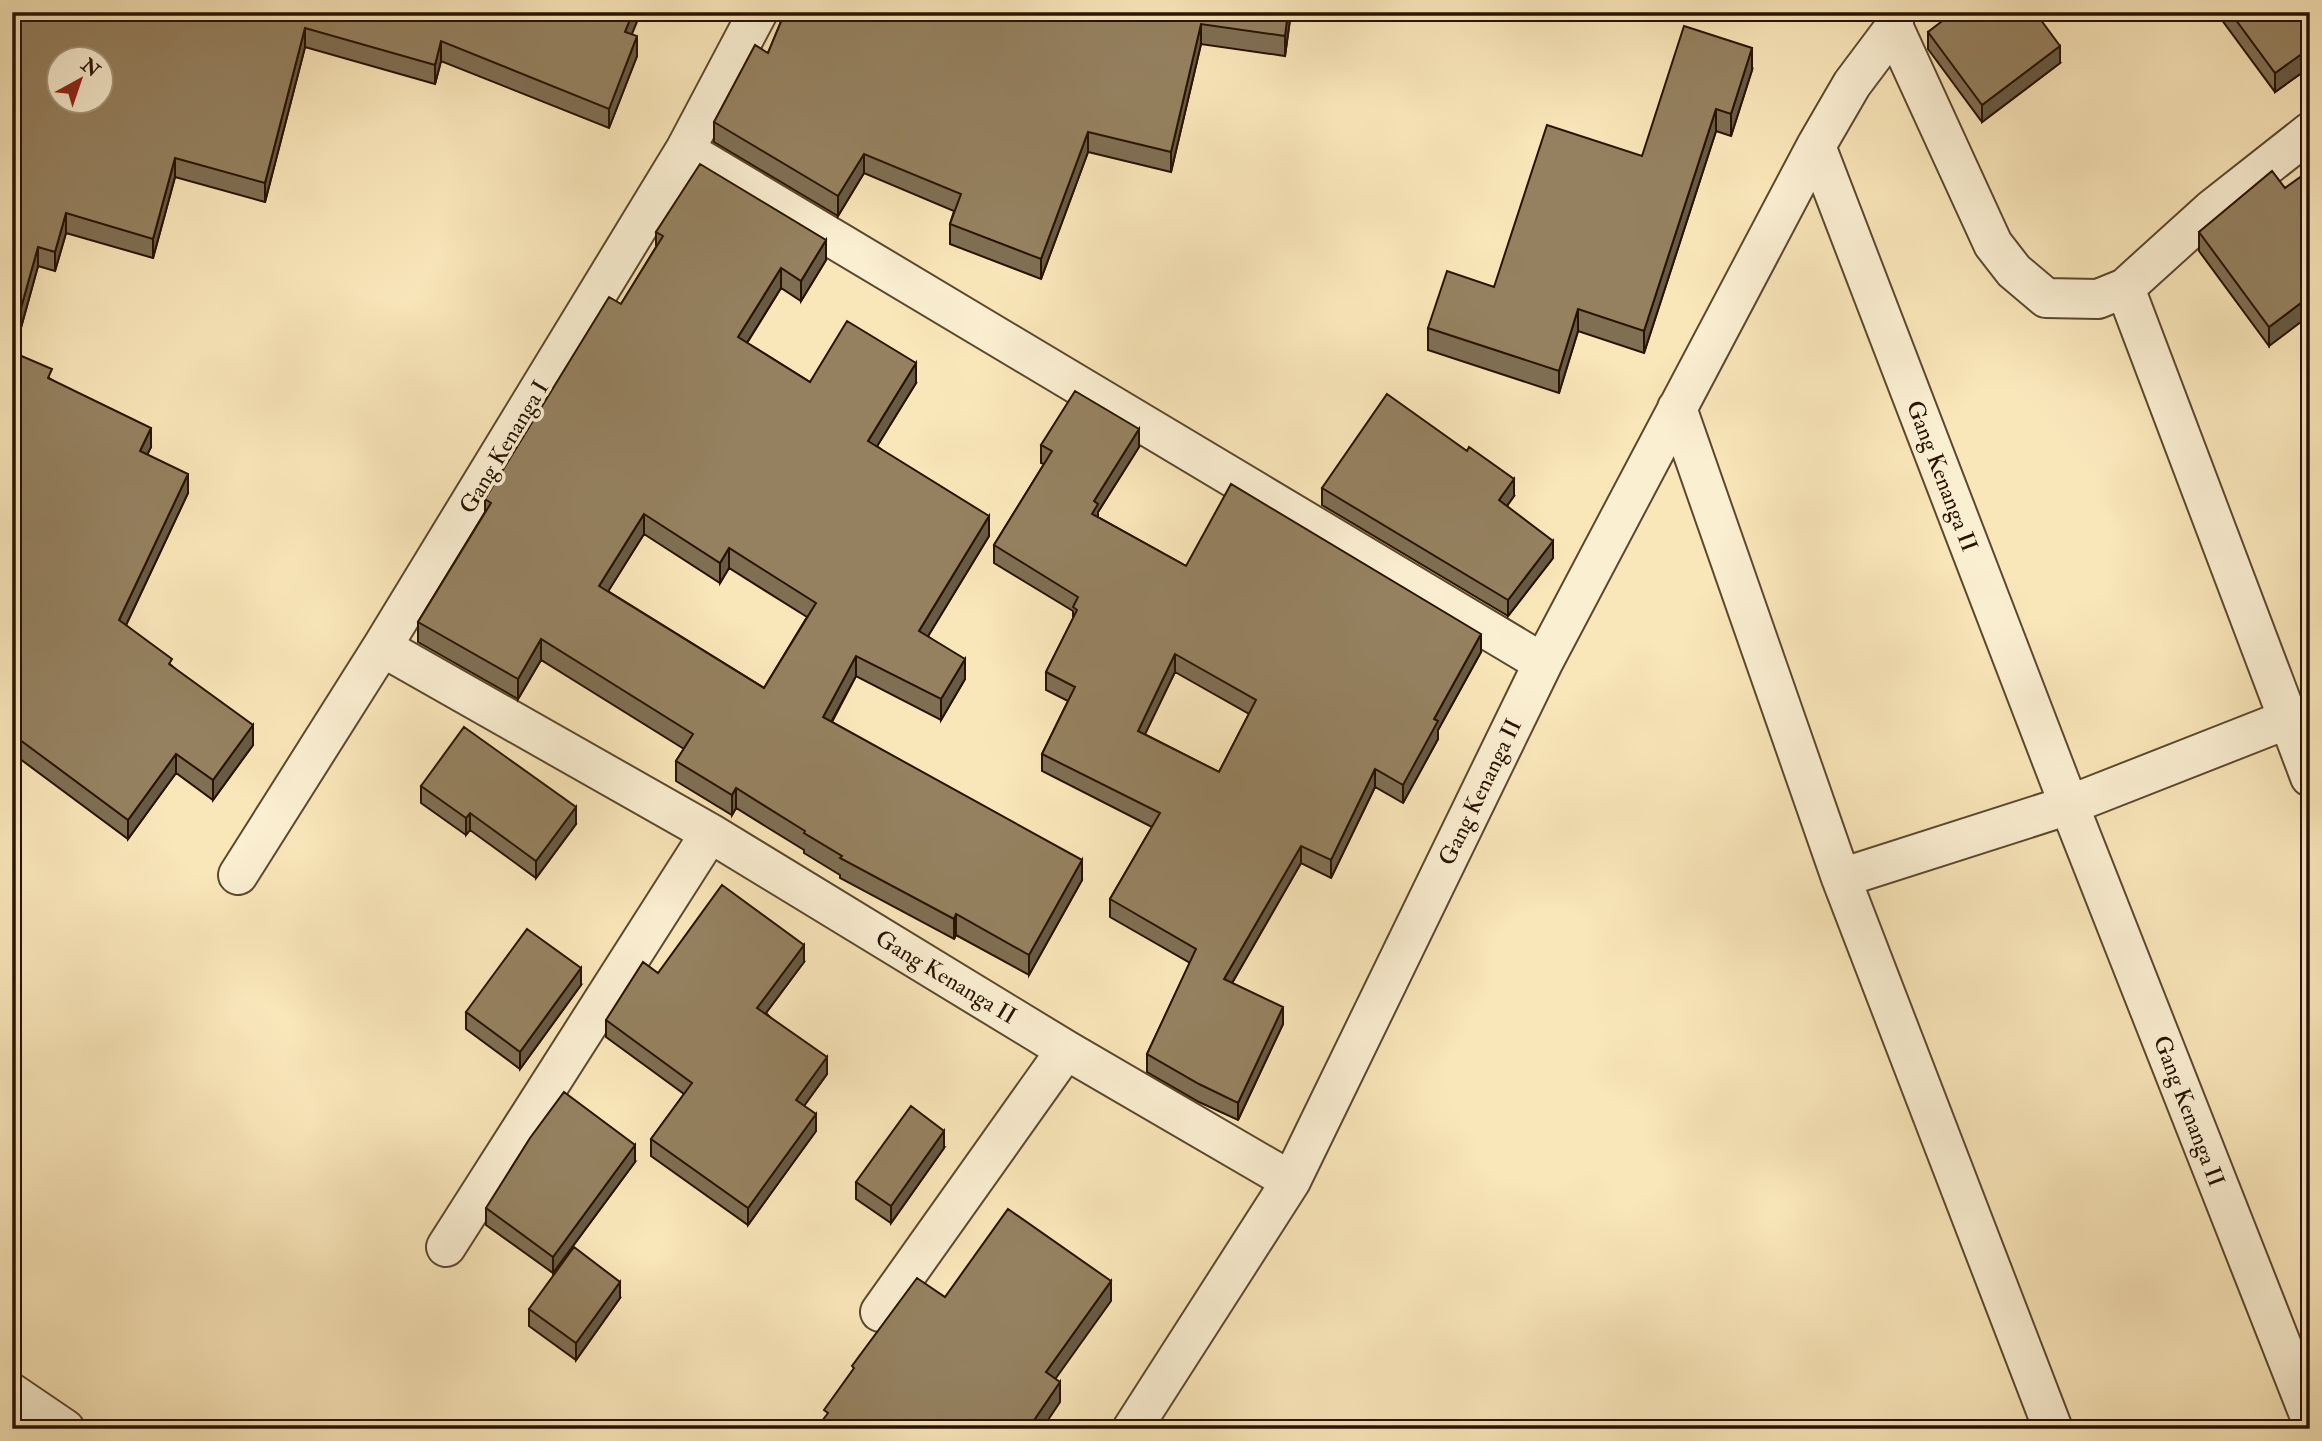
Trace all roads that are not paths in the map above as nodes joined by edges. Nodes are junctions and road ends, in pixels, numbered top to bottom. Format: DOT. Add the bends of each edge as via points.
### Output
graph roads {
  1 [pos="758,12"];
  2 [pos="1894,20"];
  3 [pos="2310,132"];
  4 [pos="1816,146"];
  5 [pos="685,150"];
  6 [pos="2125,288"];
  7 [pos="1677,408"];
  8 [pos="382,646"];
  9 [pos="1543,663"];
  10 [pos="2288,719"];
  11 [pos="2310,777"];
  12 [pos="2069,805"];
  13 [pos="710,833"];
  14 [pos="238,875"];
  15 [pos="1841,878"];
  16 [pos="1066,1050"];
  17 [pos="1291,1181"];
  18 [pos="446,1247"];
  19 [pos="880,1312"];
  20 [pos="12,1393"];
  21 [pos="2310,1417"];
  22 [pos="65,1429"];
  23 [pos="1132,1429"];
  24 [pos="2053,1429"];
  1 -- 5 [label="street, Gang Kenanga I"];
  2 -- 4 [label="street, Gang Kenanga II"];
  2 -- 6 [label="street" via="1993,243 2014,271 2046,298 2098,299"];
  3 -- 6 [label="street" via="2211,210"];
  4 -- 7 [label="street, Gang Kenanga II"];
  4 -- 12 [label="street, Gang Kenanga II"];
  5 -- 8 [label="street, Gang Kenanga I"];
  5 -- 9 [label="street"];
  6 -- 10 [label="street"];
  7 -- 9 [label="street, Gang Kenanga II"];
  7 -- 15 [label="street"];
  8 -- 13 [label="street, Gang Kenanga II"];
  8 -- 14 [label="street, Gang Kenanga I"];
  9 -- 17 [label="street, Gang Kenanga II"];
  10 -- 11 [label="street"];
  10 -- 12 [label="street"];
  12 -- 15 [label="street"];
  12 -- 21 [label="street, Gang Kenanga II"];
  13 -- 16 [label="street, Gang Kenanga II"];
  13 -- 18 [label="street"];
  15 -- 24 [label="street"];
  16 -- 17 [label="street, Gang Kenanga II"];
  16 -- 19 [label="street"];
  17 -- 23 [label="street, Gang Kenanga II"];
  20 -- 22 [label="street"];
}
